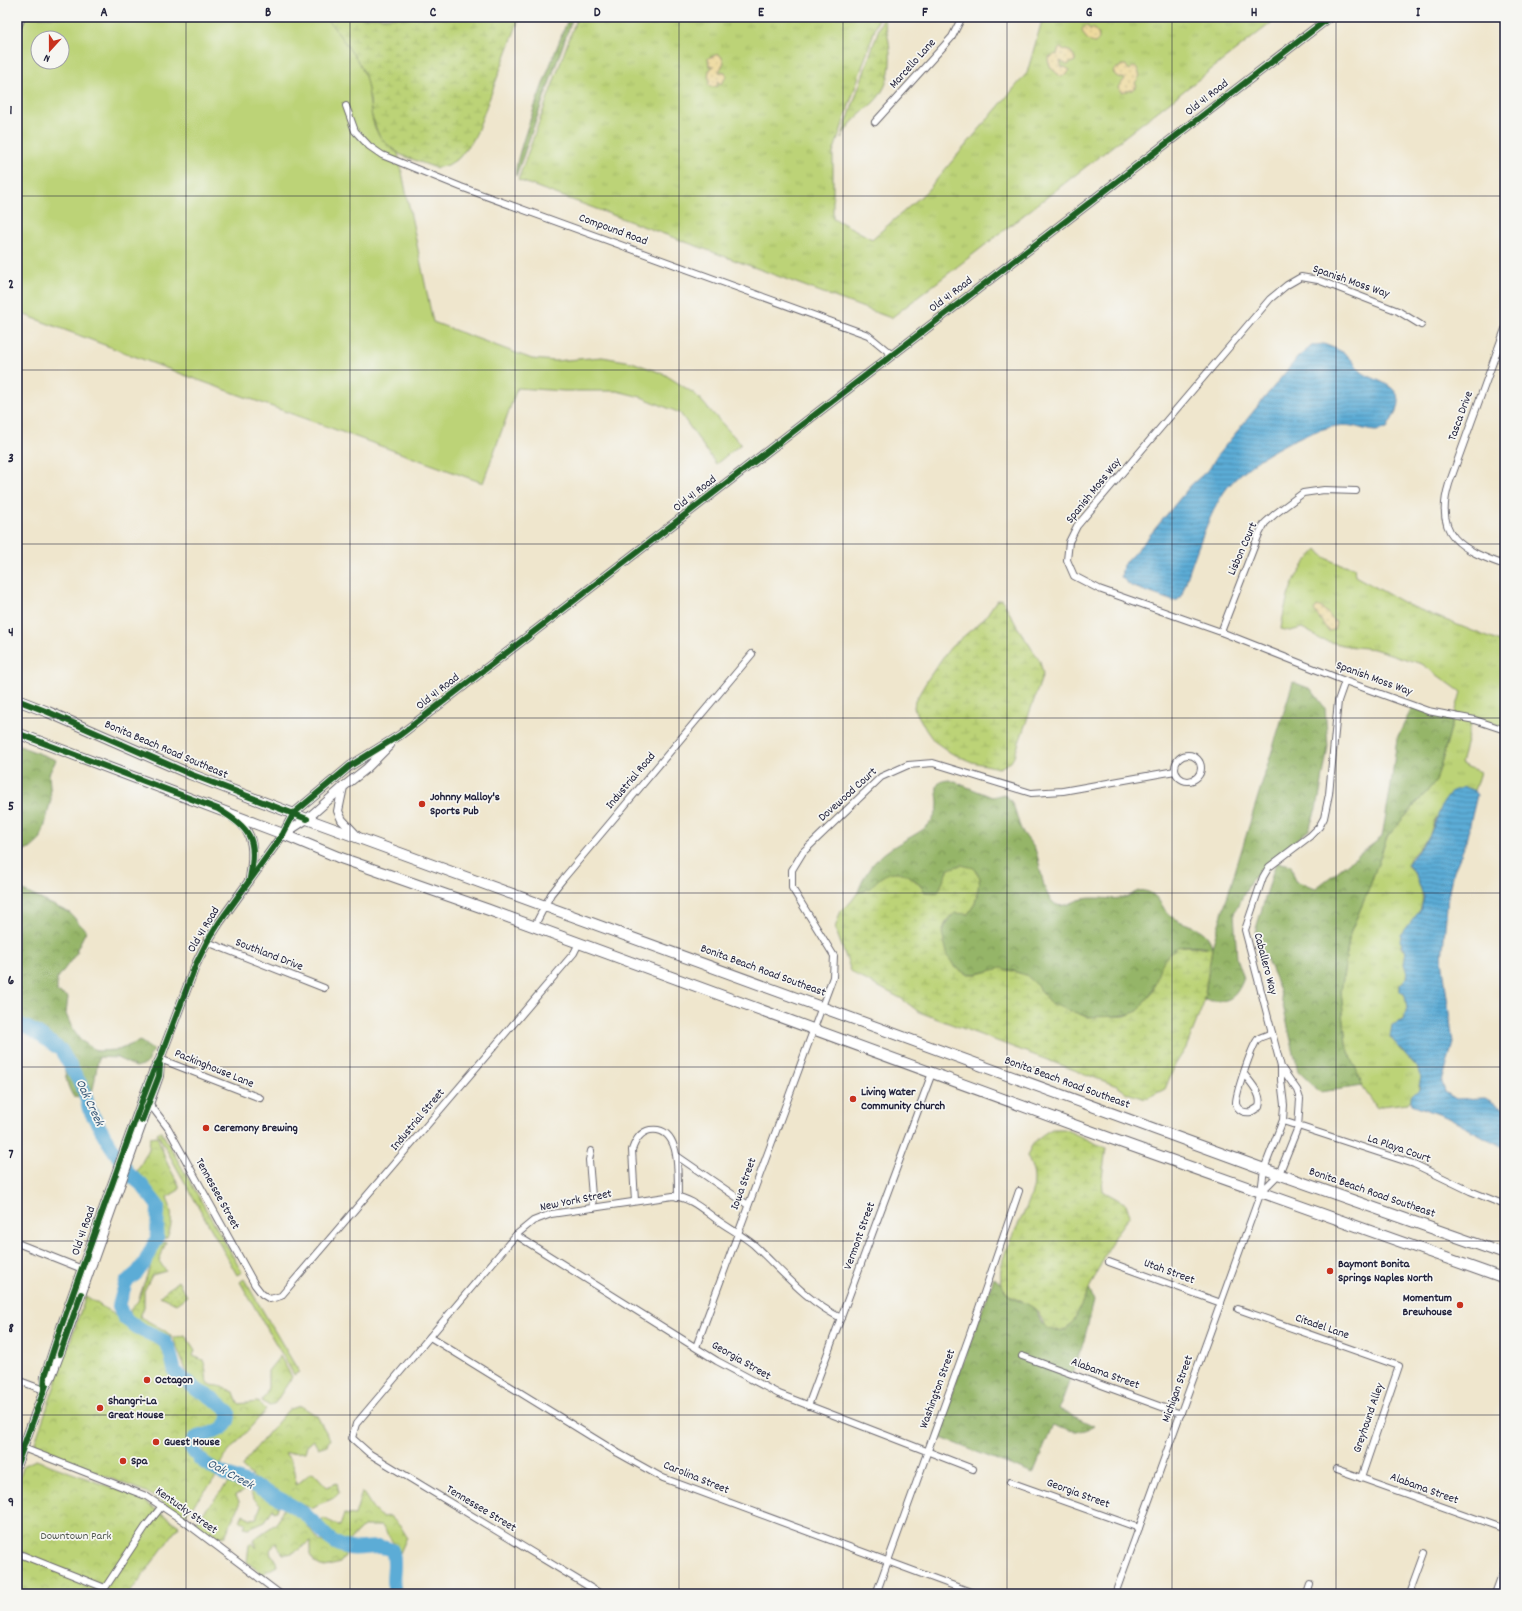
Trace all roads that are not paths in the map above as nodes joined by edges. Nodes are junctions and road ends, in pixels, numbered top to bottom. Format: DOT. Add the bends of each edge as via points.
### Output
graph roads {
  1 [pos="22,17"];
  2 [pos="962,17"];
  3 [pos="1330,17"];
  4 [pos="17,30"];
  5 [pos="346,106"];
  6 [pos="875,122"];
  7 [pos="1422,326"];
  8 [pos="1505,329"];
  9 [pos="891,354"];
  10 [pos="1356,491"];
  11 [pos="1505,565"];
  12 [pos="1221,632"];
  13 [pos="752,654"];
  14 [pos="1345,681"];
  15 [pos="17,700"];
  16 [pos="1505,730"];
  17 [pos="17,733"];
  18 [pos="400,735"];
  19 [pos="1175,771"];
  20 [pos="343,787"];
  21 [pos="218,809"];
  22 [pos="294,813"];
  23 [pos="307,819"];
  24 [pos="283,834"];
  25 [pos="359,837"];
  26 [pos="249,882"];
  27 [pos="545,905"];
  28 [pos="534,927"];
  29 [pos="207,942"];
  30 [pos="579,943"];
  31 [pos="324,988"];
  32 [pos="821,1007"];
  33 [pos="813,1029"];
  34 [pos="1272,1033"];
  35 [pos="160,1059"];
  36 [pos="1281,1067"];
  37 [pos="932,1073"];
  38 [pos="1244,1074"];
  39 [pos="260,1098"];
  40 [pos="149,1103"];
  41 [pos="1282,1121"];
  42 [pos="1298,1127"];
  43 [pos="129,1146"];
  44 [pos="591,1151"];
  45 [pos="676,1156"];
  46 [pos="1264,1168"];
  47 [pos="1279,1174"];
  48 [pos="1019,1191"];
  49 [pos="1261,1192"];
  50 [pos="678,1197"];
  51 [pos="635,1201"];
  52 [pos="748,1205"];
  53 [pos="1505,1205"];
  54 [pos="593,1208"];
  55 [pos="738,1233"];
  56 [pos="516,1235"];
  57 [pos="17,1243"];
  58 [pos="1505,1254"];
  59 [pos="1110,1262"];
  60 [pos="86,1270"];
  61 [pos="1505,1279"];
  62 [pos="266,1296"];
  63 [pos="1221,1303"];
  64 [pos="1238,1309"];
  65 [pos="841,1318"];
  66 [pos="430,1337"];
  67 [pos="696,1346"];
  68 [pos="1022,1356"];
  69 [pos="1399,1366"];
  70 [pos="17,1380"];
  71 [pos="44,1390"];
  72 [pos="808,1406"];
  73 [pos="1181,1414"];
  74 [pos="352,1438"];
  75 [pos="23,1448"];
  76 [pos="927,1452"];
  77 [pos="17,1464"];
  78 [pos="973,1469"];
  79 [pos="1336,1469"];
  80 [pos="1361,1478"];
  81 [pos="1010,1482"];
  82 [pos="162,1506"];
  83 [pos="1139,1528"];
  84 [pos="1505,1529"];
  85 [pos="17,1553"];
  86 [pos="1425,1553"];
  87 [pos="887,1562"];
  88 [pos="1505,1566"];
  89 [pos="1310,1585"];
  90 [pos="105,1588"];
  91 [pos="277,1593"];
  92 [pos="101,1594"];
  93 [pos="601,1594"];
  94 [pos="876,1594"];
  95 [pos="976,1594"];
  96 [pos="1116,1594"];
  97 [pos="1307,1594"];
  98 [pos="1410,1594"];
  99 [pos="1495,1594"];
  1 -- 4 [label="street"];
  2 -- 6 [label="street, Marcello Lane" via="952,37"];
  3 -- 9 [label="street, Old 41 Road"];
  5 -- 9 [label="street, Compound Road" via="355,131 382,155 461,187 868,335"];
  7 -- 12 [label="street, Spanish Moss Way" via="1398,311 1318,280 1301,277 1287,285 1266,304 1077,526 1069,542 1067,560 1074,576 1099,589"];
  8 -- 11 [label="street, Tasca Drive" via="1448,484 1444,512 1455,540 1466,548"];
  9 -- 18 [label="street, Old 41 Road"];
  10 -- 12 [label="street, Lisbon Court" via="1324,490 1303,493 1265,523"];
  12 -- 14 [label="street, Spanish Moss Way"];
  13 -- 27 [label="street, Industrial Road" via="576,862"];
  14 -- 16 [label="street, Spanish Moss Way" via="1428,711 1474,720"];
  14 -- 34 [label="street, Caballero Way" via="1338,701 1329,794 1324,818 1310,836 1269,867 1263,877 1245,930"];
  15 -- 22 [label="main road, Bonita Beach Road Southeast" via="190,774"];
  17 -- 21 [label="main road"];
  18 -- 20 [label="street, Old 41 Road" via="366,769"];
  18 -- 22 [label="street, Old 41 Road" via="350,766"];
  19 -- 19 [label="street" via="1179,778 1188,782 1199,776 1201,767 1198,760 1186,755 1179,759"];
  19 -- 32 [label="street, Dovewood Court" via="1063,791 1031,793 933,763 908,765 881,777 803,852 792,870 792,888 834,956 833,977"];
  20 -- 23 [label="street, Old 41 Road"];
  20 -- 25 [label="street" via="338,811 342,820"];
  21 -- 24 [label="main road"];
  21 -- 26 [label="street" via="238,821 250,836 253,861"];
  22 -- 23 [label="main road, Bonita Beach Road Southeast"];
  22 -- 24 [label="street, Old 41 Road"];
  23 -- 24 [label="street, Old 41 Road"];
  23 -- 25 [label="main road, Bonita Beach Road Southeast"];
  24 -- 26 [label="street, Old 41 Road"];
  24 -- 28 [label="main road" via="405,882"];
  25 -- 27 [label="main road, Bonita Beach Road Southeast"];
  26 -- 29 [label="street, Old 41 Road"];
  27 -- 28 [label="street, Industrial Road"];
  27 -- 32 [label="main road, Bonita Beach Road Southeast"];
  28 -- 30 [label="main road"];
  29 -- 31 [label="street, Southland Drive"];
  29 -- 35 [label="street, Old 41 Road"];
  30 -- 33 [label="main road"];
  30 -- 62 [label="street, Industrial Street" via="574,953 305,1270 281,1296 270,1299"];
  32 -- 33 [label="street, Dovewood Court"];
  32 -- 46 [label="main road, Bonita Beach Road Southeast"];
  33 -- 37 [label="main road"];
  33 -- 52 [label="street, Iowa Street"];
  34 -- 36 [label="street, Caballero Way"];
  34 -- 38 [label="street" via="1258,1039"];
  35 -- 39 [label="street, Packinghouse Lane"];
  35 -- 40 [label="street, Old 41 Road" via="158,1076"];
  35 -- 43 [label="street, Old 41 Road" via="153,1072"];
  36 -- 41 [label="street, Caballero Way" via="1284,1105"];
  36 -- 42 [label="street, Caballero Way" via="1297,1090 1300,1099"];
  37 -- 49 [label="main road"];
  37 -- 65 [label="street, Vermont Street"];
  38 -- 38 [label="street" via="1236,1106 1240,1110 1251,1112 1258,1107 1260,1099"];
  40 -- 43 [label="street, Old 41 Road"];
  40 -- 62 [label="street, Tennessee Street" via="168,1128 252,1279"];
  41 -- 42 [label="street, La Playa Court"];
  41 -- 46 [label="street, Caballero Way"];
  42 -- 47 [label="street, Caballero Way"];
  42 -- 53 [label="street, La Playa Court" via="1414,1164"];
  43 -- 60 [label="street, Old 41 Road"];
  44 -- 54 [label="street" via="589,1160"];
  45 -- 50 [label="street"];
  45 -- 51 [label="street" via="672,1140 660,1131 645,1132 637,1139 632,1150"];
  45 -- 52 [label="street"];
  46 -- 47 [label="main road, Bonita Beach Road Southeast"];
  46 -- 49 [label="street, Caballero Way"];
  47 -- 49 [label="street, Caballero Way"];
  47 -- 58 [label="main road, Bonita Beach Road Southeast"];
  48 -- 76 [label="street, Washington Street"];
  49 -- 61 [label="main road"];
  49 -- 63 [label="street, Michigan Street"];
  50 -- 51 [label="street, New York Street"];
  50 -- 55 [label="street, New York Street" via="692,1202"];
  51 -- 54 [label="street, New York Street"];
  52 -- 55 [label="street, Iowa Street"];
  54 -- 56 [label="street, New York Street" via="542,1217"];
  55 -- 65 [label="street, New York Street" via="754,1245 795,1286"];
  55 -- 67 [label="street, Iowa Street"];
  56 -- 66 [label="street, New York Street"];
  56 -- 67 [label="street, Georgia Street"];
  57 -- 60 [label="street"];
  59 -- 63 [label="street, Utah Street"];
  60 -- 71 [label="street, Old 41 Road" via="45,1376"];
  63 -- 73 [label="street, Michigan Street"];
  64 -- 69 [label="street, Citadel Lane"];
  65 -- 72 [label="street, Vermont Street"];
  66 -- 74 [label="street, New York Street" via="356,1424"];
  66 -- 87 [label="street, Carolina Street" via="663,1478"];
  67 -- 72 [label="street, Georgia Street" via="749,1379"];
  68 -- 73 [label="street, Alabama Street"];
  69 -- 80 [label="street, Greyhound Alley"];
  70 -- 71 [label="street"];
  71 -- 75 [label="street, Old 41 Road"];
  72 -- 76 [label="street, Georgia Street"];
  73 -- 83 [label="street, Michigan Street"];
  74 -- 93 [label="street, Tennessee Street" via="373,1456"];
  75 -- 77 [label="street, Old 41 Road"];
  75 -- 82 [label="street, Kentucky Street" via="146,1496"];
  76 -- 78 [label="street, Georgia Street"];
  76 -- 87 [label="street, Washington Street"];
  79 -- 80 [label="street, Alabama Street"];
  80 -- 84 [label="street, Alabama Street"];
  81 -- 83 [label="street, Georgia Street"];
  82 -- 90 [label="street"];
  82 -- 91 [label="street, Kentucky Street"];
  83 -- 96 [label="street, Michigan Street"];
  85 -- 90 [label="street"];
  86 -- 98 [label="street"];
  87 -- 94 [label="street, Washington Street"];
  87 -- 95 [label="street, Carolina Street"];
  88 -- 99 [label="street"];
  89 -- 97 [label="street"];
  90 -- 92 [label="street"];
}
